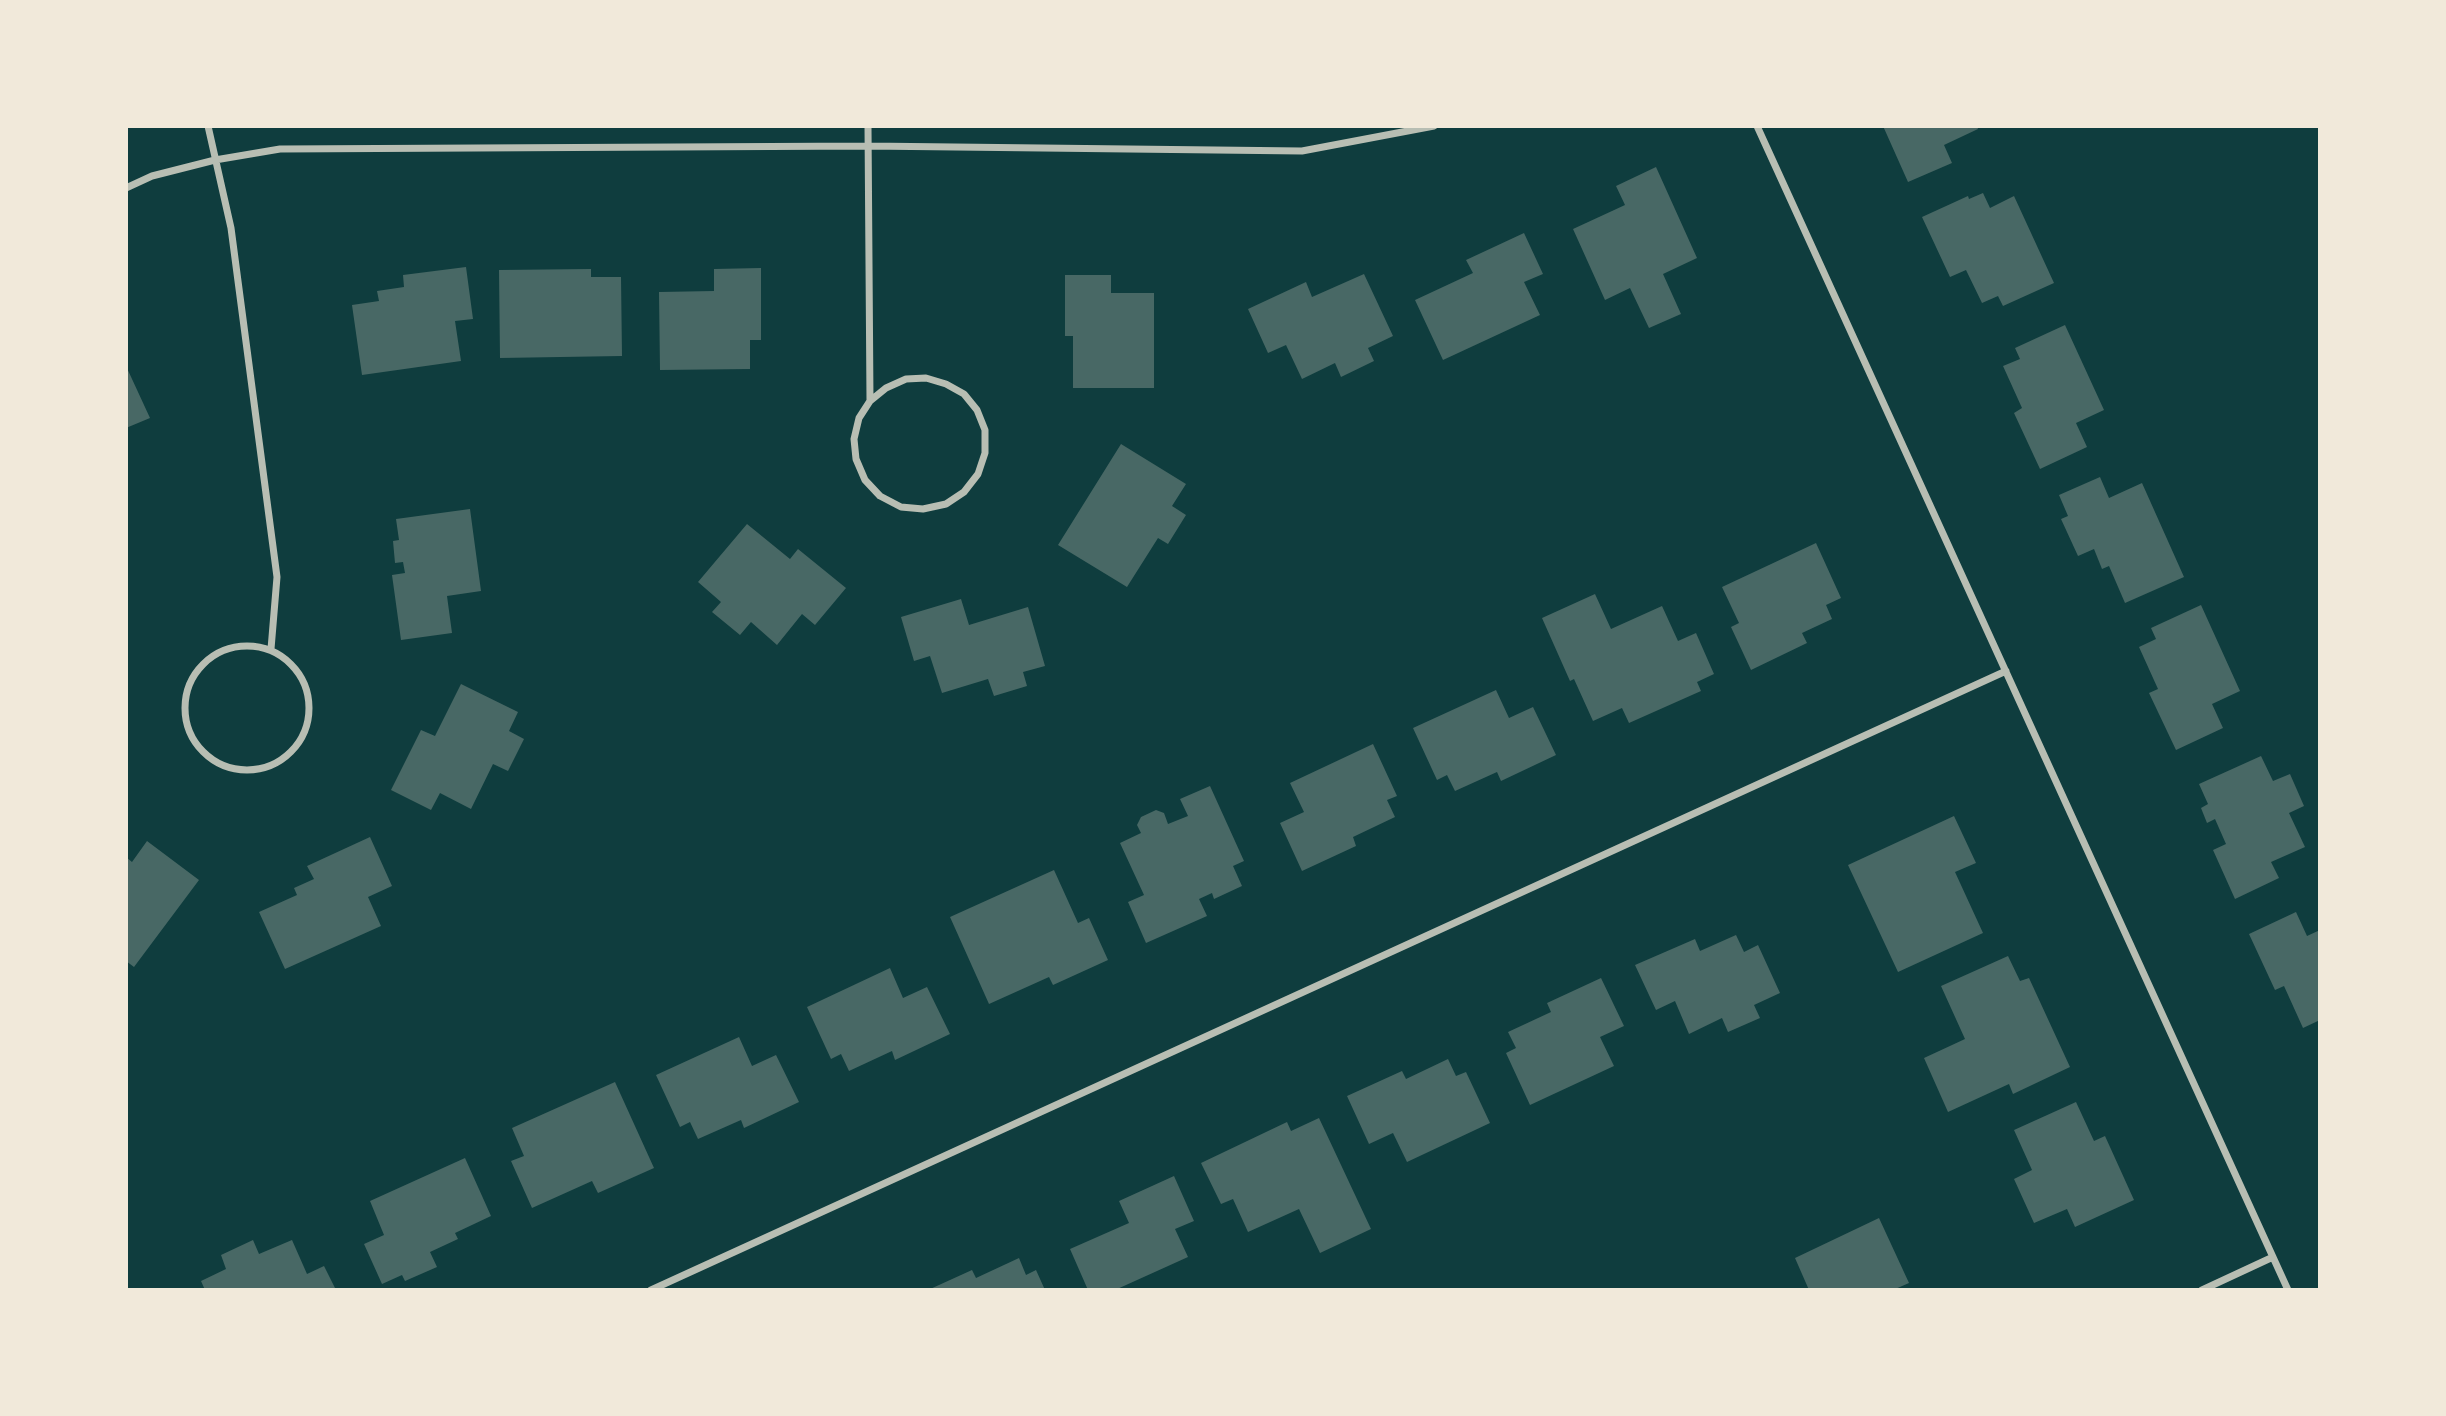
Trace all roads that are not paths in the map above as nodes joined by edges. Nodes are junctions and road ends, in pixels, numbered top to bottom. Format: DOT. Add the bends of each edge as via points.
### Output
graph roads {
  1 [pos="208,126"];
  2 [pos="868,126"];
  3 [pos="1434,126"];
  4 [pos="1757,126"];
  5 [pos="868,146"];
  6 [pos="215,160"];
  7 [pos="126,188"];
  8 [pos="870,401"];
  9 [pos="271,649"];
  10 [pos="2006,671"];
  11 [pos="2273,1257"];
  12 [pos="651,1290"];
  13 [pos="2202,1290"];
  14 [pos="2288,1290"];
  1 -- 6 [label="street"];
  2 -- 5 [label="street"];
  3 -- 5 [label="street" via="1302,150"];
  4 -- 10 [label="street"];
  5 -- 6 [label="street" via="280,149"];
  5 -- 8 [label="street"];
  6 -- 7 [label="street" via="152,176"];
  6 -- 9 [label="street" via="231,228 276,577"];
  8 -- 8 [label="street" via="859,418 856,459 865,480 880,496 901,507 923,509 946,504 964,492 978,474 985,453 985,430 964,394 926,378 906,379"];
  9 -- 9 [label="street" via="250,645 211,656 186,690 188,730 198,748 214,762 233,769 274,765 303,737 309,696 295,668"];
  10 -- 11 [label="street"];
  10 -- 12 [label="street"];
  11 -- 13 [label="street"];
  11 -- 14 [label="street"];
}
